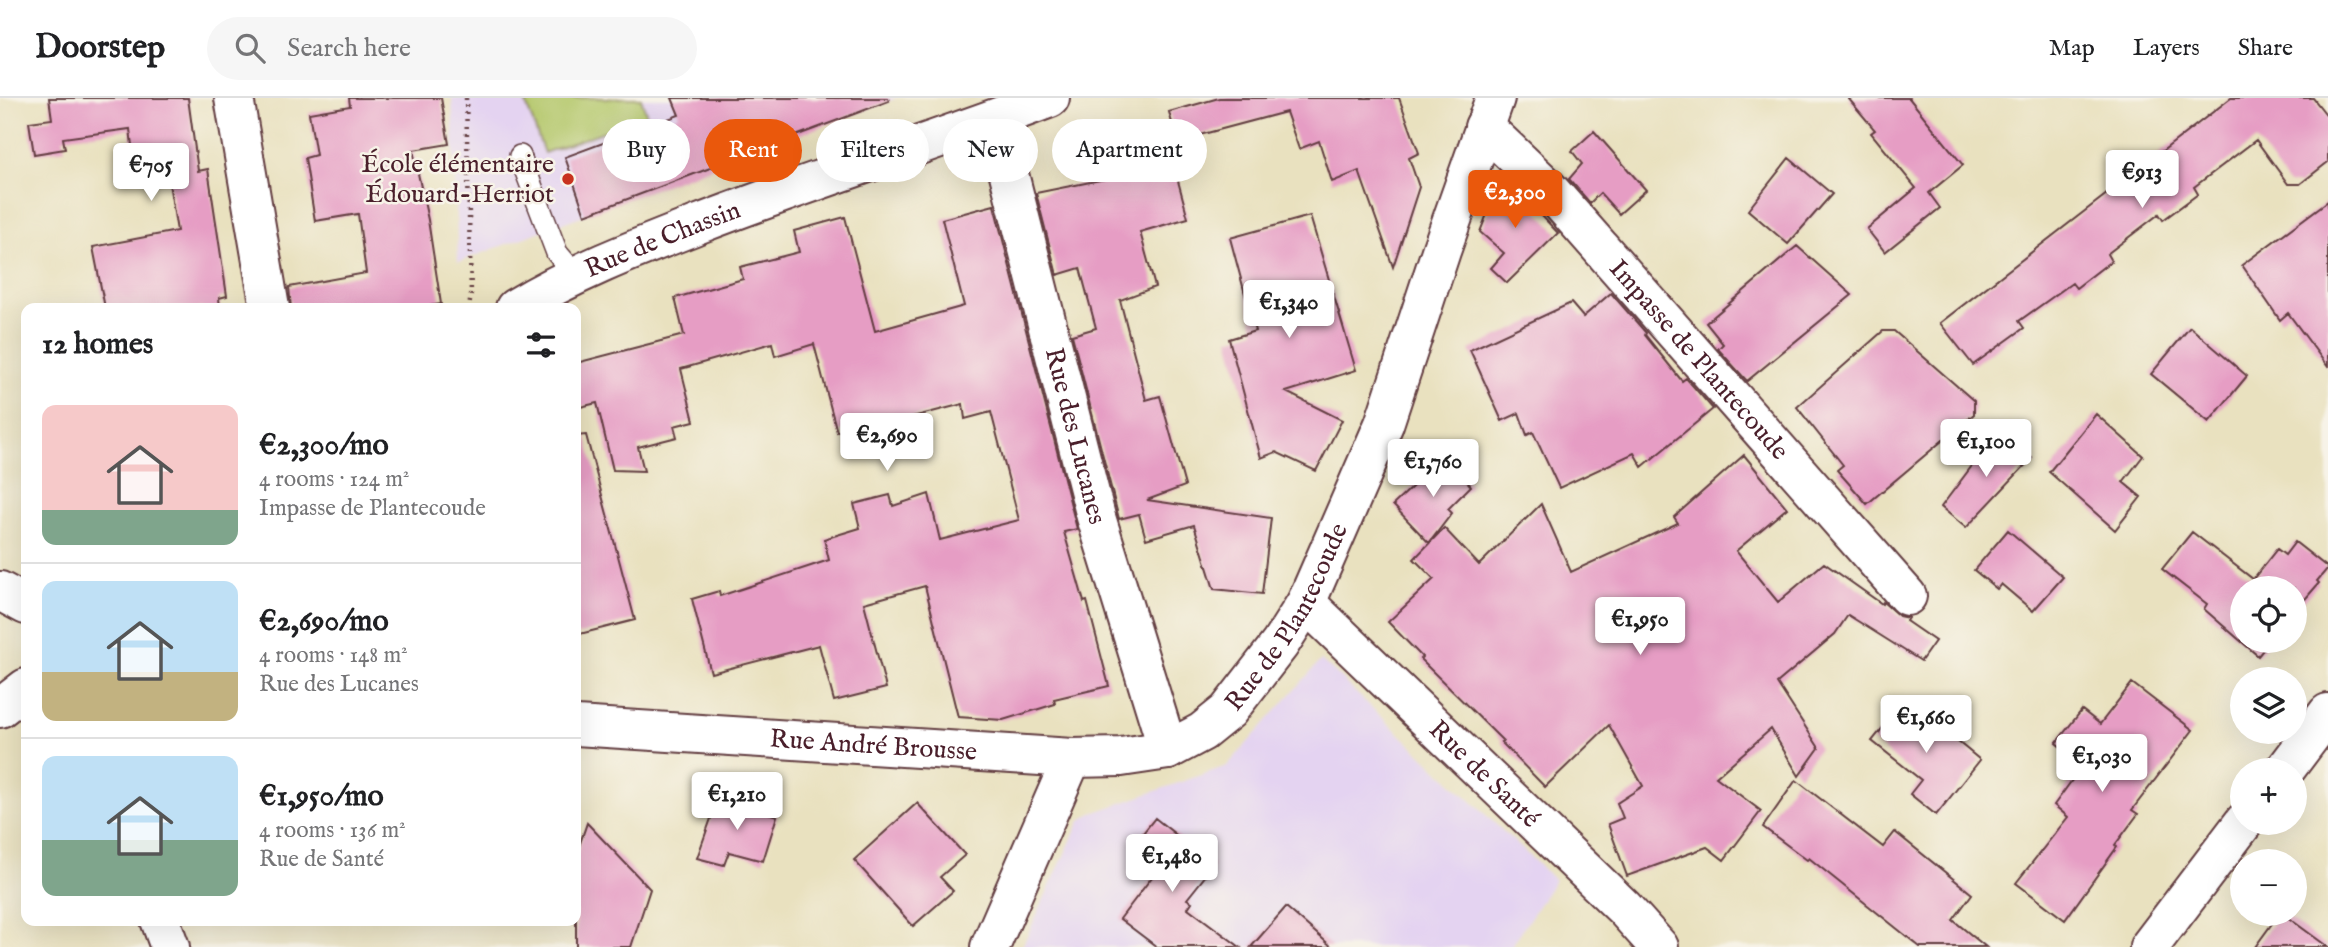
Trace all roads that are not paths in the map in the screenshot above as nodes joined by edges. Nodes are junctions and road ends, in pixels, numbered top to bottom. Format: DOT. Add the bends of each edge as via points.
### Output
graph roads {
  1 [pos="234,98"];
  2 [pos="1051,98"];
  3 [pos="1490,113"];
  4 [pos="995,119"];
  5 [pos="943,137"];
  6 [pos="520,156"];
  7 [pos="1011,182"];
  8 [pos="575,274"];
  9 [pos="270,303"];
  10 [pos="524,303"];
  11 [pos="0,592"];
  12 [pos="1907,596"];
  13 [pos="21,602"];
  14 [pos="1306,603"];
  15 [pos="21,691"];
  16 [pos="0,708"];
  17 [pos="2328,713"];
  18 [pos="581,726"];
  19 [pos="1168,750"];
  20 [pos="1072,758"];
  21 [pos="2294,758"];
  22 [pos="2234,835"];
  23 [pos="162,926"];
  24 [pos="170,947"];
  25 [pos="990,947"];
  26 [pos="1659,947"];
  27 [pos="2149,947"];
  1 -- 9 [label="street"];
  2 -- 4 [label="street, Rue de Chassin"];
  3 -- 12 [label="street, Impasse de Plantecoude" via="1546,186"];
  3 -- 14 [label="street, Rue de Plantecoude" via="1384,424"];
  5 -- 8 [label="street, Rue de Chassin" via="764,199"];
  6 -- 8 [label="lane" via="557,253"];
  7 -- 19 [label="street, Rue des Lucanes" via="1096,517"];
  8 -- 10 [label="street, Rue de Chassin"];
  11 -- 13 [label="street"];
  14 -- 19 [label="street, Rue de Plantecoude" via="1228,710 1202,732"];
  14 -- 26 [label="street, Rue de Santé" via="1624,908"];
  15 -- 16 [label="street"];
  17 -- 21 [label="street"];
  18 -- 20 [label="street, Rue André Brousse"];
  19 -- 20 [label="street, Rue André Brousse"];
  20 -- 25 [label="street"];
  22 -- 27 [label="street"];
  23 -- 24 [label="street"];
}
